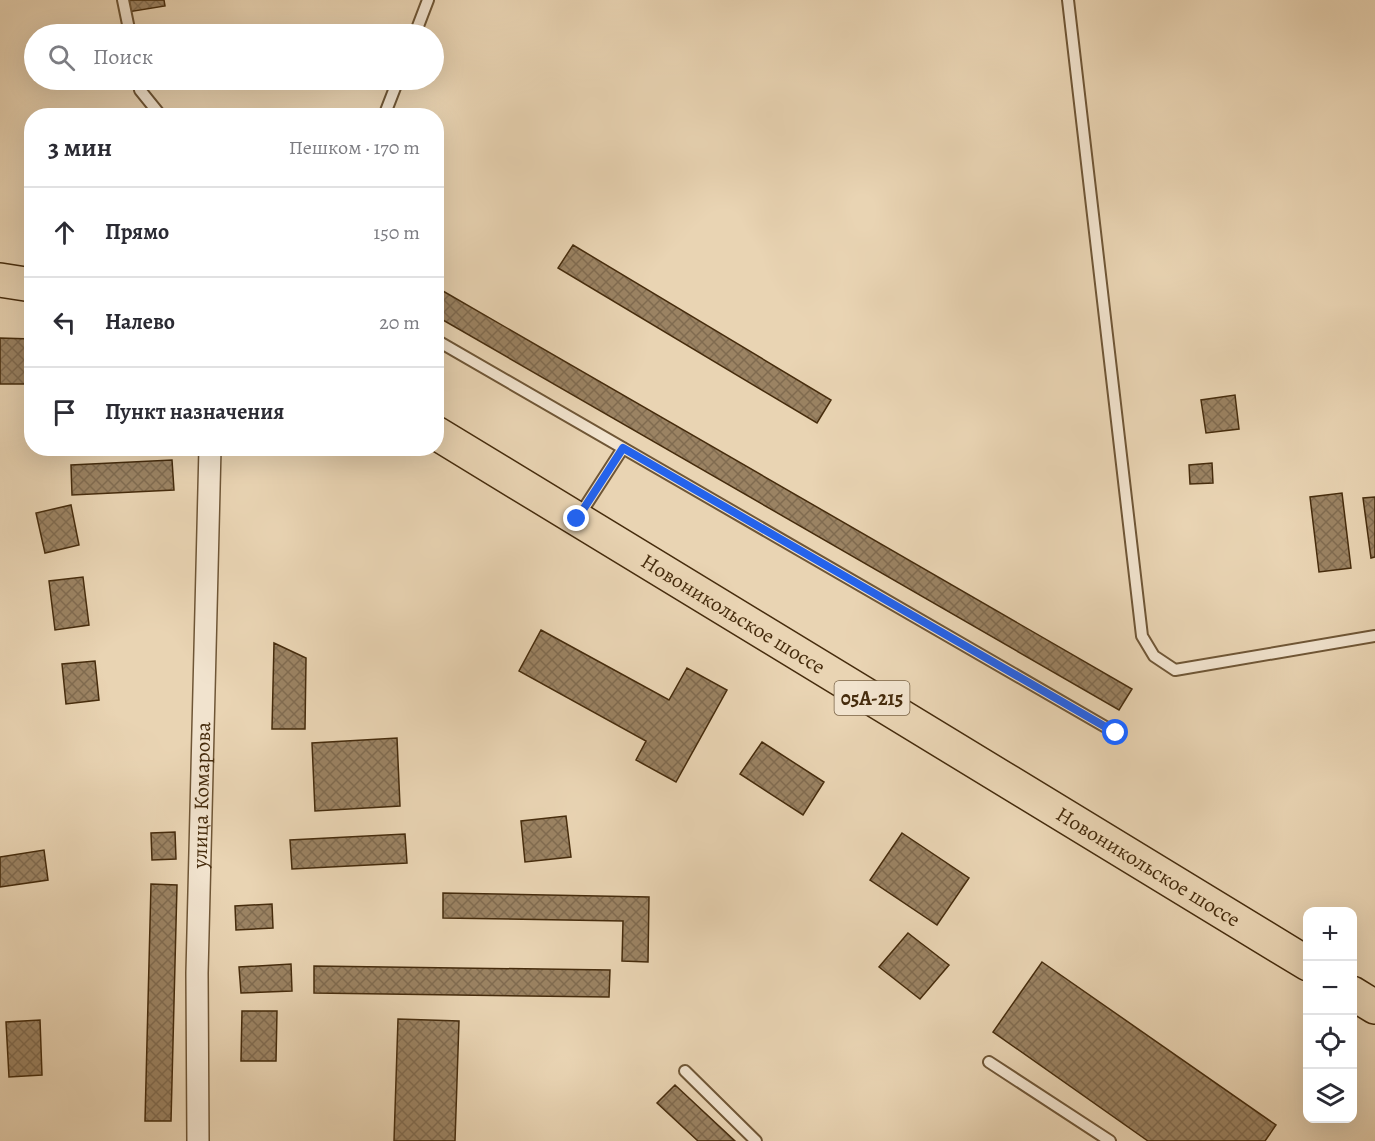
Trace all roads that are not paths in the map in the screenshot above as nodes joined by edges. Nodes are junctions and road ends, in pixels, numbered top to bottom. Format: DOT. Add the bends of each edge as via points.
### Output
graph roads {
  1 [pos="123,0"];
  2 [pos="428,0"];
  3 [pos="1068,0"];
  4 [pos="128,24"];
  5 [pos="419,24"];
  6 [pos="140,90"];
  7 [pos="394,90"];
  8 [pos="155,108"];
  9 [pos="387,108"];
  10 [pos="0,280"];
  11 [pos="24,284"];
  12 [pos="444,345"];
  13 [pos="444,438"];
  14 [pos="623,448"];
  15 [pos="210,456"];
  16 [pos="577,519"];
  17 [pos="1375,636"];
  18 [pos="1116,733"];
  19 [pos="1303,961"];
  20 [pos="1357,996"];
  21 [pos="1375,1007"];
  22 [pos="989,1062"];
  23 [pos="685,1071"];
  24 [pos="198,1141"];
  25 [pos="756,1141"];
  26 [pos="1110,1141"];
  1 -- 4 [label="lane"];
  2 -- 5 [label="lane"];
  3 -- 17 [label="lane" via="1142,636 1155,656 1175,670"];
  6 -- 8 [label="lane"];
  7 -- 9 [label="lane"];
  10 -- 11 [label="highway"];
  12 -- 14 [label="lane"];
  13 -- 16 [label="highway, Новоникольское шоссе / 05А-215"];
  14 -- 16 [label="lane"];
  14 -- 18 [label="lane"];
  15 -- 24 [label="street, улица Комарова" via="197,973"];
  16 -- 19 [label="highway, Новоникольское шоссе / 05А-215"];
  20 -- 21 [label="highway"];
  22 -- 26 [label="lane"];
  23 -- 25 [label="lane"];
}
